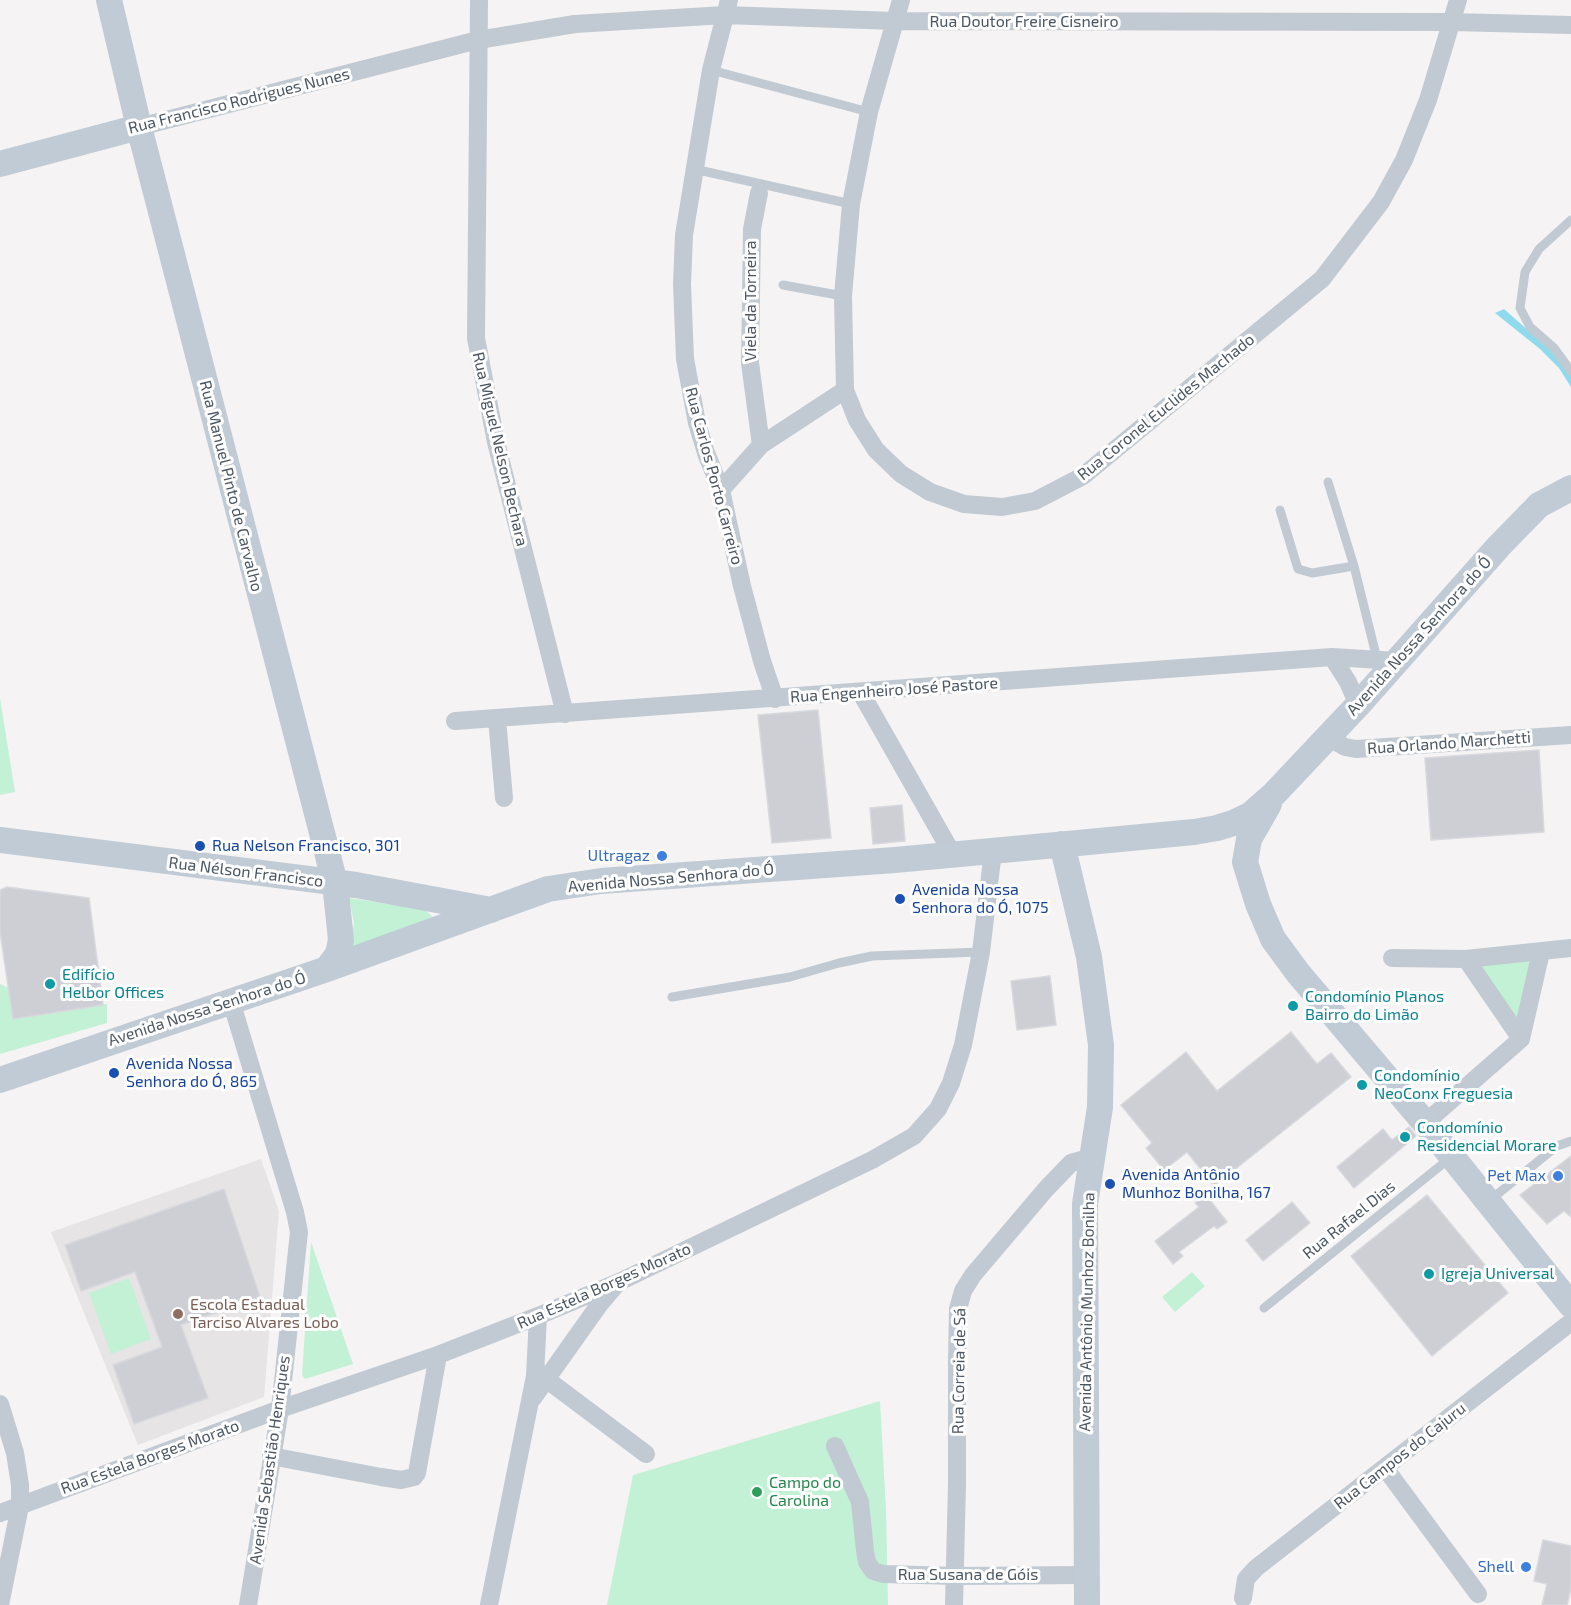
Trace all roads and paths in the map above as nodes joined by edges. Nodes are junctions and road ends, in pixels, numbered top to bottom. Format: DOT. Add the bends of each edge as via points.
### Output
graph roads {
  1 [pos="109,0"];
  2 [pos="479,0"];
  3 [pos="901,0"];
  4 [pos="1458,0"];
  5 [pos="727,7"];
  6 [pos="894,21"];
  7 [pos="1452,22"];
  8 [pos="1571,25"];
  9 [pos="478,40"];
  10 [pos="711,70"];
  11 [pos="869,112"];
  12 [pos="139,127"];
  13 [pos="0,164"];
  14 [pos="694,169"];
  15 [pos="759,193"];
  16 [pos="851,204"];
  17 [pos="1571,220"];
  18 [pos="783,285"];
  19 [pos="843,296"];
  20 [pos="1571,371"];
  21 [pos="845,390"];
  22 [pos="761,445"];
  23 [pos="1329,482"];
  24 [pos="1571,488"];
  25 [pos="721,490"];
  26 [pos="1280,510"];
  27 [pos="1354,566"];
  28 [pos="1332,657"];
  29 [pos="1387,660"];
  30 [pos="861,693"];
  31 [pos="775,699"];
  32 [pos="1358,705"];
  33 [pos="565,714"];
  34 [pos="497,719"];
  35 [pos="455,721"];
  36 [pos="1571,735"];
  37 [pos="1329,738"];
  38 [pos="1274,794"];
  39 [pos="504,798"];
  40 [pos="1194,832"];
  41 [pos="0,840"];
  42 [pos="1062,844"];
  43 [pos="993,851"];
  44 [pos="953,855"];
  45 [pos="1245,862"];
  46 [pos="334,883"];
  47 [pos="491,910"];
  48 [pos="1571,948"];
  49 [pos="981,952"];
  50 [pos="1541,952"];
  51 [pos="1392,958"];
  52 [pos="1466,959"];
  53 [pos="327,969"];
  54 [pos="672,997"];
  55 [pos="231,1001"];
  56 [pos="1521,1039"];
  57 [pos="0,1080"];
  58 [pos="1425,1123"];
  59 [pos="1571,1141"];
  60 [pos="1452,1156"];
  61 [pos="1092,1157"];
  62 [pos="1488,1201"];
  63 [pos="619,1282"];
  64 [pos="1571,1305"];
  65 [pos="1264,1308"];
  66 [pos="538,1316"];
  67 [pos="1571,1322"];
  68 [pos="438,1355"];
  69 [pos="540,1378"];
  70 [pos="0,1404"];
  71 [pos="280,1408"];
  72 [pos="835,1446"];
  73 [pos="646,1455"];
  74 [pos="272,1456"];
  75 [pos="1385,1468"];
  76 [pos="20,1506"];
  77 [pos="0,1513"];
  78 [pos="1087,1575"];
  79 [pos="956,1576"];
  80 [pos="1478,1594"];
  81 [pos="1243,1598"];
  82 [pos="0,1605"];
  83 [pos="248,1605"];
  84 [pos="489,1605"];
  85 [pos="954,1605"];
  86 [pos="1087,1605"];
  1 -- 12 [label="main road, Rua Manuel Pinto de Carvalho"];
  2 -- 9 [label="street, Rua Miguel Nelson Bechara"];
  3 -- 6 [label="street, Rua Coronel Euclides Machado"];
  4 -- 7 [label="street, Rua Coronel Euclides Machado"];
  5 -- 6 [label="street, Rua Doutor Freire Cisneiro"];
  5 -- 9 [label="street, Rua Doutor Freire Cisneiro" via="575,24"];
  5 -- 10 [label="street, Rua Carlos Porto Carreiro"];
  6 -- 7 [label="street, Rua Doutor Freire Cisneiro"];
  6 -- 11 [label="street, Rua Coronel Euclides Machado"];
  7 -- 8 [label="street, Rua Doutor Freire Cisneiro"];
  7 -- 21 [label="street, Rua Coronel Euclides Machado" via="1404,160 1381,202 1322,279 1083,476 1035,501 1002,507 964,504 930,492 901,474 876,450 857,420"];
  9 -- 12 [label="street, Rua Francisco Rodrigues Nunes"];
  9 -- 33 [label="street, Rua Miguel Nelson Bechara" via="476,338 496,442"];
  10 -- 11 [label="lane"];
  10 -- 14 [label="street, Rua Carlos Porto Carreiro"];
  11 -- 16 [label="street, Rua Coronel Euclides Machado"];
  12 -- 13 [label="main road, Rua Francisco Rodrigues Nunes"];
  12 -- 46 [label="main road, Rua Manuel Pinto de Carvalho"];
  14 -- 16 [label="lane"];
  14 -- 25 [label="street, Rua Carlos Porto Carreiro" via="684,235 685,359 697,423"];
  15 -- 22 [label="street, Viela da Torneira" via="752,229 750,363"];
  16 -- 19 [label="street, Rua Coronel Euclides Machado"];
  17 -- 20 [label="lane" via="1539,249 1525,272 1520,308 1530,327 1554,348"];
  18 -- 19 [label="lane"];
  19 -- 21 [label="street, Rua Coronel Euclides Machado"];
  21 -- 22 [label="street"];
  22 -- 25 [label="street"];
  23 -- 27 [label="lane"];
  24 -- 29 [label="main road, Avenida Nossa Senhora do Ó" via="1539,505"];
  25 -- 31 [label="street, Rua Carlos Porto Carreiro" via="742,586"];
  26 -- 27 [label="lane" via="1298,569 1312,573"];
  27 -- 29 [label="lane"];
  28 -- 29 [label="street, Rua Engenheiro José Pastore"];
  28 -- 30 [label="street, Rua Engenheiro José Pastore"];
  28 -- 32 [label="street"];
  29 -- 32 [label="main road, Avenida Nossa Senhora do Ó"];
  30 -- 31 [label="street, Rua Engenheiro José Pastore"];
  30 -- 44 [label="street"];
  31 -- 33 [label="street, Rua Engenheiro José Pastore"];
  32 -- 37 [label="main road, Avenida Nossa Senhora do Ó"];
  33 -- 34 [label="street, Rua Engenheiro José Pastore"];
  34 -- 35 [label="street, Rua Engenheiro José Pastore"];
  34 -- 39 [label="street"];
  36 -- 37 [label="street, Rua Orlando Marchetti" via="1356,749"];
  37 -- 38 [label="main road, Avenida Nossa Senhora do Ó"];
  38 -- 40 [label="main road, Avenida Nossa Senhora do Ó" via="1250,815"];
  38 -- 45 [label="main road, Avenida Nossa Senhora do Ó" via="1249,838"];
  40 -- 42 [label="main road, Avenida Nossa Senhora do Ó"];
  40 -- 45 [label="main road, Avenida Nossa Senhora do Ó" via="1232,848"];
  41 -- 46 [label="main road, Rua Nélson Francisco"];
  42 -- 43 [label="main road, Avenida Nossa Senhora do Ó"];
  42 -- 61 [label="main road, Avenida Antônio Munhoz Bonilha" via="1089,957 1101,1045 1100,1107"];
  43 -- 44 [label="main road, Avenida Nossa Senhora do Ó"];
  43 -- 49 [label="street, Rua Estela Borges Morato"];
  44 -- 47 [label="main road, Avenida Nossa Senhora do Ó" via="601,881 548,889"];
  45 -- 58 [label="main road" via="1273,939"];
  46 -- 47 [label="main road, Rua Nélson Francisco"];
  46 -- 53 [label="main road, Rua Manuel Pinto de Carvalho" via="341,940 338,954"];
  47 -- 53 [label="main road, Avenida Nossa Senhora do Ó"];
  48 -- 50 [label="street"];
  49 -- 54 [label="lane" via="872,957 789,977"];
  49 -- 63 [label="street, Rua Estela Borges Morato" via="963,1045 951,1083 938,1109 914,1136"];
  50 -- 52 [label="street"];
  50 -- 56 [label="street"];
  51 -- 52 [label="street"];
  52 -- 56 [label="street"];
  53 -- 55 [label="main road, Avenida Nossa Senhora do Ó"];
  55 -- 57 [label="main road, Avenida Nossa Senhora do Ó"];
  55 -- 71 [label="street, Avenida Sebastião Henriques" via="299,1232"];
  56 -- 58 [label="street"];
  58 -- 60 [label="main road"];
  59 -- 62 [label="lane" via="1557,1146"];
  60 -- 62 [label="main road"];
  60 -- 65 [label="lane, Rua Rafael Dias"];
  61 -- 78 [label="main road, Avenida Antônio Munhoz Bonilha" via="1085,1204"];
  61 -- 79 [label="street, Rua Correia de Sá" via="1071,1163 963,1291 958,1310"];
  62 -- 64 [label="main road"];
  63 -- 66 [label="street, Rua Estela Borges Morato"];
  63 -- 69 [label="street"];
  66 -- 68 [label="street, Rua Estela Borges Morato"];
  66 -- 69 [label="street"];
  67 -- 75 [label="street, Rua Campos do Cajuru"];
  68 -- 71 [label="street, Rua Estela Borges Morato"];
  68 -- 74 [label="street" via="414,1478 381,1477"];
  69 -- 73 [label="street"];
  69 -- 84 [label="street" via="530,1402"];
  70 -- 76 [label="street" via="15,1453"];
  71 -- 74 [label="street, Avenida Sebastião Henriques"];
  71 -- 76 [label="street, Rua Estela Borges Morato"];
  72 -- 79 [label="street, Rua Susana de Góis" via="860,1502 867,1562 873,1571"];
  74 -- 83 [label="street, Avenida Sebastião Henriques"];
  75 -- 80 [label="street"];
  75 -- 81 [label="street, Rua Campos do Cajuru" via="1256,1568 1246,1579"];
  76 -- 77 [label="street, Rua Estela Borges Morato"];
  76 -- 82 [label="street"];
  78 -- 79 [label="street, Rua Susana de Góis"];
  78 -- 86 [label="main road, Avenida Antônio Munhoz Bonilha"];
  79 -- 85 [label="street, Rua Correia de Sá"];
}
